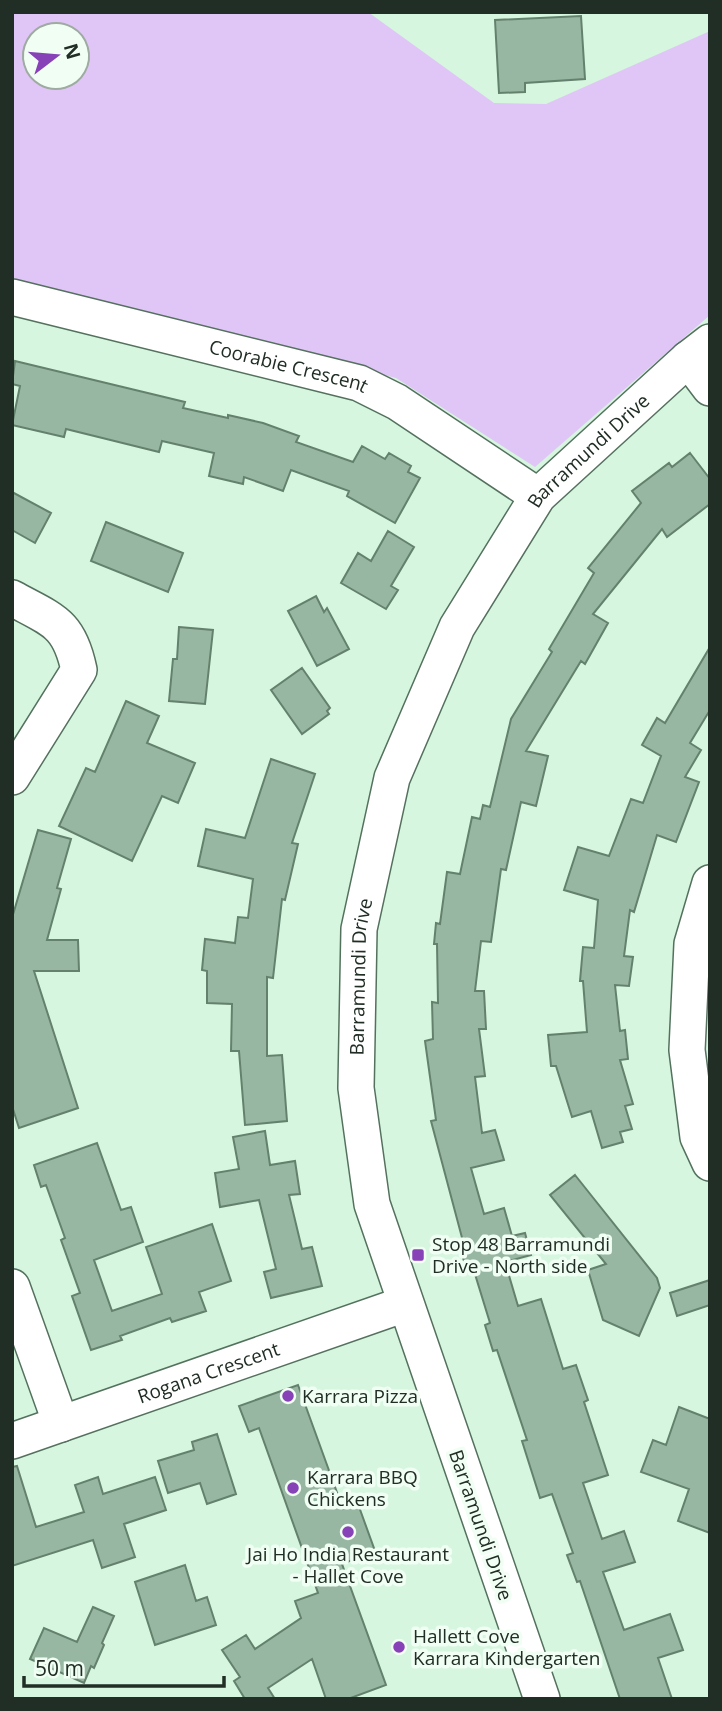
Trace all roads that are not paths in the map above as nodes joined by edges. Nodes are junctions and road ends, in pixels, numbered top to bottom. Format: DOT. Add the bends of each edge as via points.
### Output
graph roads {
  1 [pos="12,297"];
  2 [pos="699,351"];
  3 [pos="710,388"];
  4 [pos="538,496"];
  5 [pos="12,598"];
  6 [pos="12,777"];
  7 [pos="710,883"];
  8 [pos="710,1163"];
  9 [pos="12,1287"];
  10 [pos="405,1304"];
  11 [pos="61,1424"];
  12 [pos="12,1441"];
  13 [pos="542,1699"];
  1 -- 4 [label="street, Coorabie Crescent" via="359,383 397,402"];
  2 -- 3 [label="street"];
  2 -- 4 [label="street, Barramundi Drive"];
  4 -- 10 [label="street, Barramundi Drive" via="457,627 392,778 359,929 356,1088 372,1204"];
  5 -- 6 [label="street" via="57,623 74,646 79,670"];
  7 -- 8 [label="street" via="692,944 687,1050 698,1137"];
  9 -- 11 [label="street"];
  10 -- 11 [label="street, Rogana Crescent"];
  10 -- 13 [label="street, Barramundi Drive"];
  11 -- 12 [label="street, Rogana Crescent"];
}
